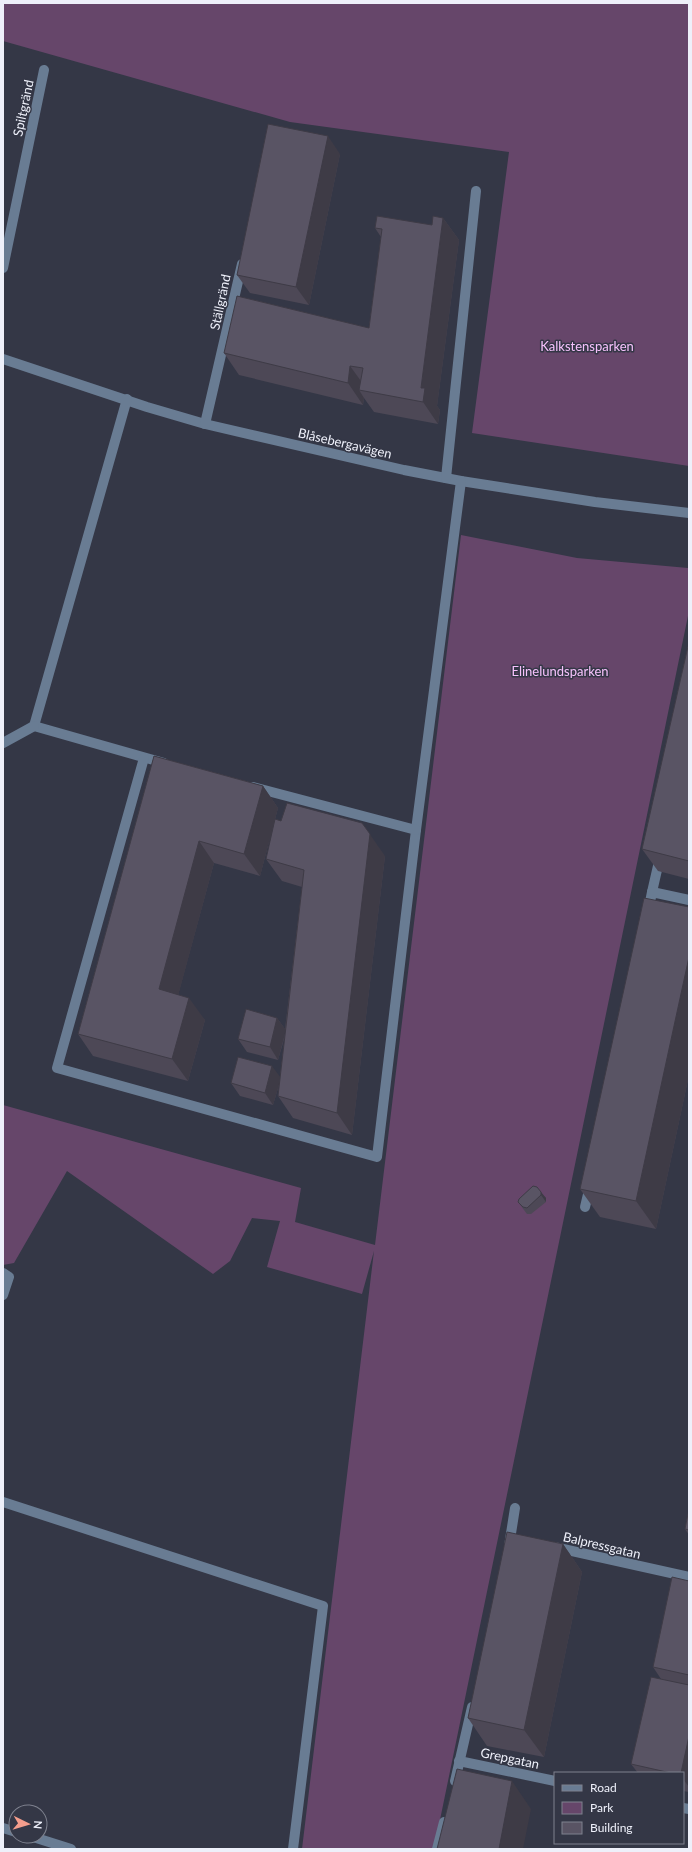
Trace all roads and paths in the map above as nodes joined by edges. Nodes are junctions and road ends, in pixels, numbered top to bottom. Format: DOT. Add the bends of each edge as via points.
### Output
graph roads {
  1 [pos="44,70"];
  2 [pos="476,191"];
  3 [pos="244,251"];
  4 [pos="3,268"];
  5 [pos="3,359"];
  6 [pos="127,399"];
  7 [pos="205,424"];
  8 [pos="446,478"];
  9 [pos="461,481"];
  10 [pos="689,513"];
  11 [pos="34,726"];
  12 [pos="3,743"];
  13 [pos="144,758"];
  14 [pos="174,766"];
  15 [pos="241,784"];
  16 [pos="416,830"];
  17 [pos="662,847"];
  18 [pos="652,892"];
  19 [pos="689,900"];
  20 [pos="646,923"];
  21 [pos="592,1176"];
  22 [pos="586,1207"];
  23 [pos="3,1274"];
  24 [pos="3,1295"];
  25 [pos="3,1502"];
  26 [pos="515,1508"];
  27 [pos="541,1544"];
  28 [pos="506,1560"];
  29 [pos="689,1577"];
  30 [pos="475,1694"];
  31 [pos="459,1761"];
  32 [pos="554,1781"];
  33 [pos="453,1790"];
  34 [pos="447,1812"];
  35 [pos="48,1842"];
  36 [pos="71,1849"];
  37 [pos="293,1849"];
  38 [pos="437,1849"];
  1 -- 4 [label="street, Spiltgränd"];
  2 -- 8 [label="street"];
  3 -- 7 [label="street, Ställgränd"];
  5 -- 6 [label="street, Blåsebergavägen"];
  6 -- 7 [label="street, Blåsebergavägen"];
  6 -- 11 [label="street"];
  7 -- 8 [label="street, Blåsebergavägen"];
  8 -- 9 [label="street, Blåsebergavägen"];
  9 -- 10 [label="street, Blåsebergavägen" via="595,502"];
  9 -- 16 [label="street"];
  11 -- 12 [label="street"];
  11 -- 13 [label="street"];
  13 -- 14 [label="street"];
  13 -- 16 [label="street" via="57,1068 377,1157"];
  15 -- 16 [label="street"];
  17 -- 18 [label="street"];
  18 -- 19 [label="street"];
  18 -- 20 [label="street"];
  21 -- 22 [label="street"];
  23 -- 24 [label="street" via="9,1277"];
  25 -- 37 [label="street" via="323,1606"];
  26 -- 28 [label="street" via="514,1538"];
  27 -- 29 [label="street, Balpressgatan"];
  30 -- 31 [label="street"];
  31 -- 32 [label="street, Grepgatan"];
  31 -- 33 [label="street"];
  34 -- 38 [label="street"];
  35 -- 36 [label="street"];
}
